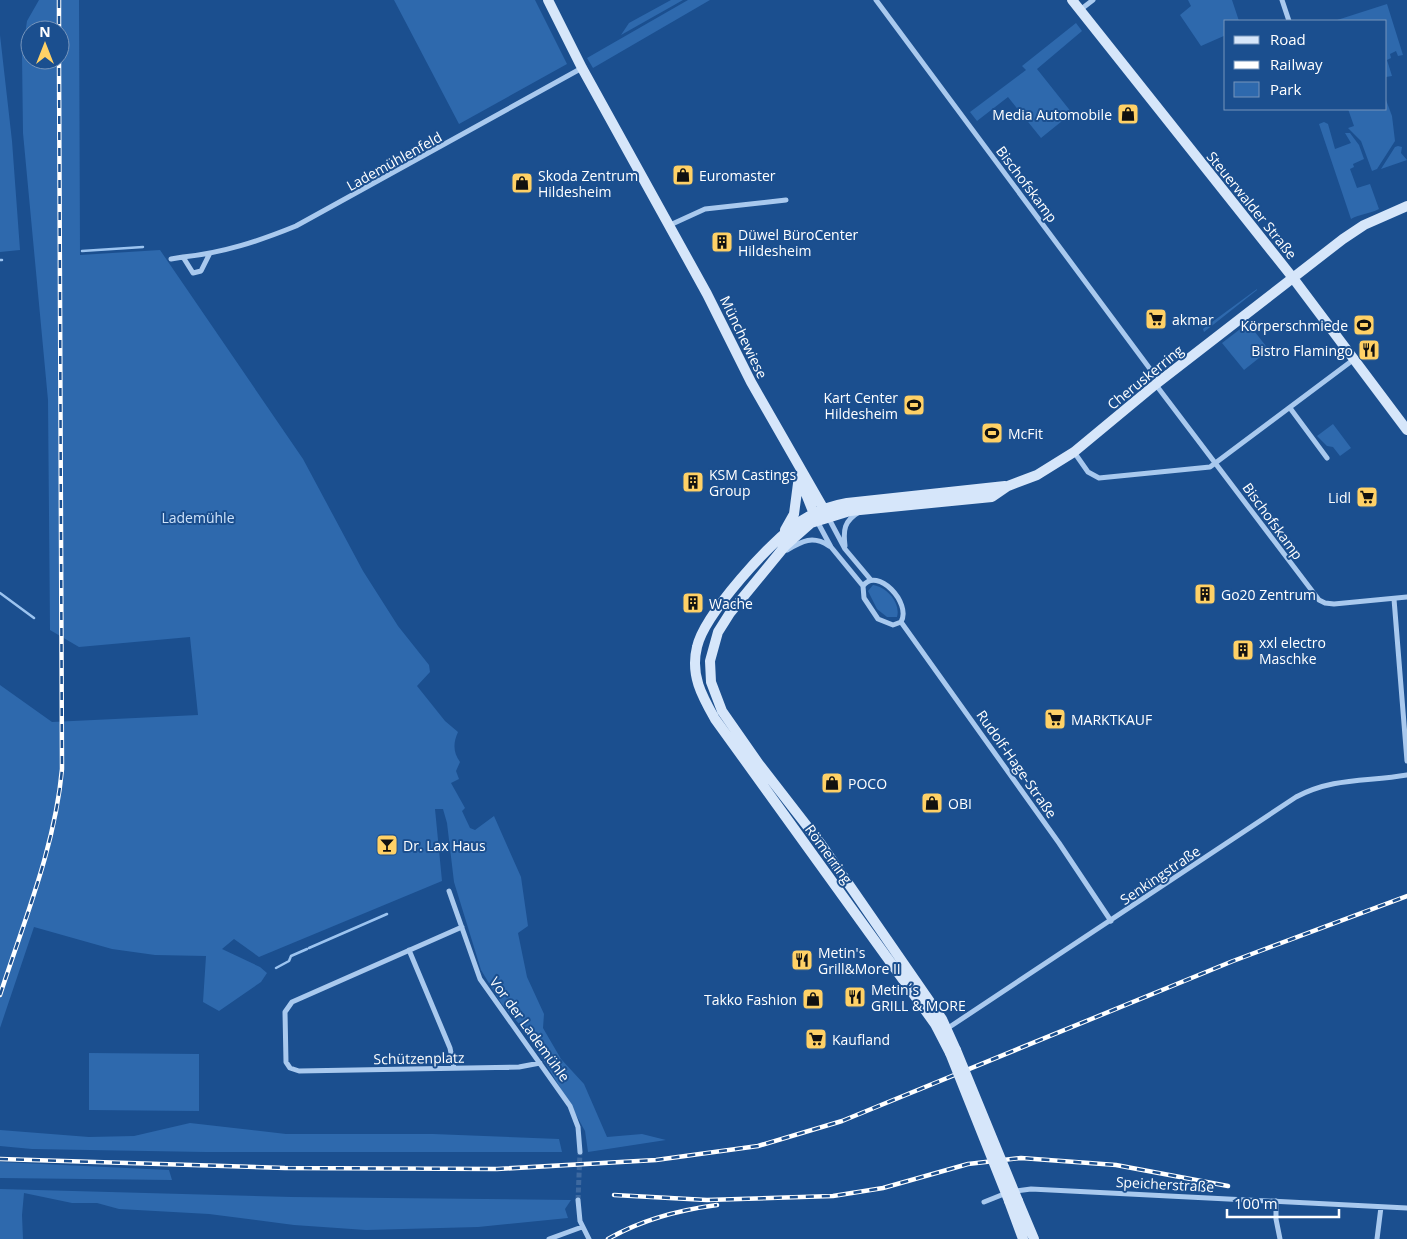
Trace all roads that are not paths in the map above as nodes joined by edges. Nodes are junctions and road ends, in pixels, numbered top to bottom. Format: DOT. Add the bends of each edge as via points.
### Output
graph roads {
  1 [pos="548,0"];
  2 [pos="876,0"];
  3 [pos="1072,0"];
  4 [pos="1093,0"];
  5 [pos="1282,0"];
  6 [pos="1080,10"];
  7 [pos="1289,20"];
  8 [pos="582,68"];
  9 [pos="786,200"];
  10 [pos="1407,206"];
  11 [pos="670,225"];
  12 [pos="209,255"];
  13 [pos="183,257"];
  14 [pos="171,259"];
  15 [pos="1293,278"];
  16 [pos="1354,360"];
  17 [pos="1157,383"];
  18 [pos="1290,408"];
  19 [pos="1407,430"];
  20 [pos="1074,452"];
  21 [pos="1327,458"];
  22 [pos="794,462"];
  23 [pos="1215,462"];
  24 [pos="799,476"];
  25 [pos="1008,486"];
  26 [pos="864,510"];
  27 [pos="820,515"];
  28 [pos="778,539"];
  29 [pos="831,547"];
  30 [pos="845,550"];
  31 [pos="777,555"];
  32 [pos="871,580"];
  33 [pos="863,586"];
  34 [pos="1407,597"];
  35 [pos="1394,599"];
  36 [pos="900,622"];
  37 [pos="1407,761"];
  38 [pos="1407,775"];
  39 [pos="450,891"];
  40 [pos="1111,921"];
  41 [pos="462,927"];
  42 [pos="409,950"];
  43 [pos="944,1031"];
  44 [pos="540,1063"];
  45 [pos="454,1068"];
  46 [pos="580,1152"];
  47 [pos="578,1200"];
  48 [pos="1013,1201"];
  49 [pos="1276,1201"];
  50 [pos="984,1202"];
  51 [pos="1381,1207"];
  52 [pos="1407,1208"];
  53 [pos="582,1227"];
  54 [pos="548,1239"];
  55 [pos="589,1239"];
  56 [pos="1022,1239"];
  57 [pos="1034,1239"];
  58 [pos="1280,1239"];
  59 [pos="1377,1239"];
  1 -- 8 [label="main road, Münchewiese"];
  2 -- 17 [label="street, Bischofskamp"];
  3 -- 6 [label="main road, Steuerwalder Straße"];
  4 -- 6 [label="street"];
  5 -- 7 [label="street"];
  6 -- 15 [label="main road, Steuerwalder Straße"];
  8 -- 11 [label="main road, Münchewiese"];
  8 -- 12 [label="street, Lademühlenfeld" via="296,226"];
  9 -- 11 [label="street" via="706,209"];
  10 -- 15 [label="main road, Cheruskerring" via="1355,230"];
  11 -- 22 [label="main road, Münchewiese"];
  12 -- 13 [label="street, Lademühlenfeld"];
  12 -- 13 [label="street" via="202,272 193,273"];
  13 -- 14 [label="street"];
  15 -- 16 [label="main road, Steuerwalder Straße"];
  15 -- 17 [label="main road, Cheruskerring"];
  16 -- 18 [label="street"];
  16 -- 19 [label="main road, Steuerwalder Straße"];
  17 -- 20 [label="main road, Cheruskerring"];
  17 -- 23 [label="street, Bischofskamp"];
  18 -- 21 [label="street"];
  18 -- 23 [label="street"];
  20 -- 23 [label="street" via="1088,472 1099,478 1204,469"];
  20 -- 25 [label="main road, Cheruskerring" via="1037,475"];
  22 -- 24 [label="main road, Münchewiese"];
  22 -- 27 [label="main road, Münchewiese" via="808,478"];
  23 -- 35 [label="street, Bischofskamp" via="1319,600 1334,604"];
  24 -- 27 [label="main road, Münchewiese"];
  24 -- 28 [label="main road, Münchewiese" via="794,514"];
  25 -- 26 [label="main road, Cheruskerring" via="992,497"];
  25 -- 27 [label="main road, Cheruskerring" via="861,501"];
  26 -- 27 [label="main road, Cheruskerring"];
  26 -- 30 [label="street" via="844,526"];
  27 -- 28 [label="main road, Römerring" via="799,522"];
  27 -- 29 [label="street"];
  27 -- 30 [label="street"];
  27 -- 31 [label="main road, Römerring"];
  28 -- 43 [label="main road, Römerring" via="720,606 702,633 695,660 698,689 715,719"];
  29 -- 31 [label="street" via="818,539 810,539"];
  29 -- 33 [label="street"];
  30 -- 32 [label="street"];
  31 -- 43 [label="main road, Römerring" via="718,632 710,661 713,692 735,731 821,844"];
  32 -- 33 [label="street"];
  32 -- 36 [label="street" via="888,586 902,604 904,612"];
  33 -- 36 [label="street" via="864,598 878,620 893,625"];
  34 -- 35 [label="street, Bischofskamp"];
  35 -- 37 [label="street"];
  36 -- 40 [label="street, Rudolf-Hage-Straße"];
  38 -- 40 [label="street, Senkingstraße" via="1338,781 1312,789"];
  39 -- 41 [label="street, Vor der Lademühle"];
  40 -- 43 [label="street, Senkingstraße"];
  41 -- 42 [label="street"];
  41 -- 44 [label="street, Vor der Lademühle" via="483,984"];
  42 -- 45 [label="street" via="450,1048"];
  42 -- 45 [label="street, Schützenplatz" via="288,1004 285,1012 285,1059 290,1068 299,1071"];
  43 -- 48 [label="main road, Römerring, bridge"];
  44 -- 45 [label="street, Schützenplatz" via="519,1067"];
  44 -- 46 [label="street, Vor der Lademühle" via="574,1112"];
  47 -- 53 [label="street"];
  48 -- 56 [label="main road, Römerring"];
  48 -- 57 [label="main road, Römerring"];
  49 -- 50 [label="street, Speicherstraße" via="1031,1188"];
  49 -- 51 [label="street, Speicherstraße"];
  49 -- 58 [label="street"];
  51 -- 52 [label="street, Speicherstraße"];
  51 -- 59 [label="street"];
  53 -- 54 [label="street"];
  53 -- 55 [label="street"];
}
